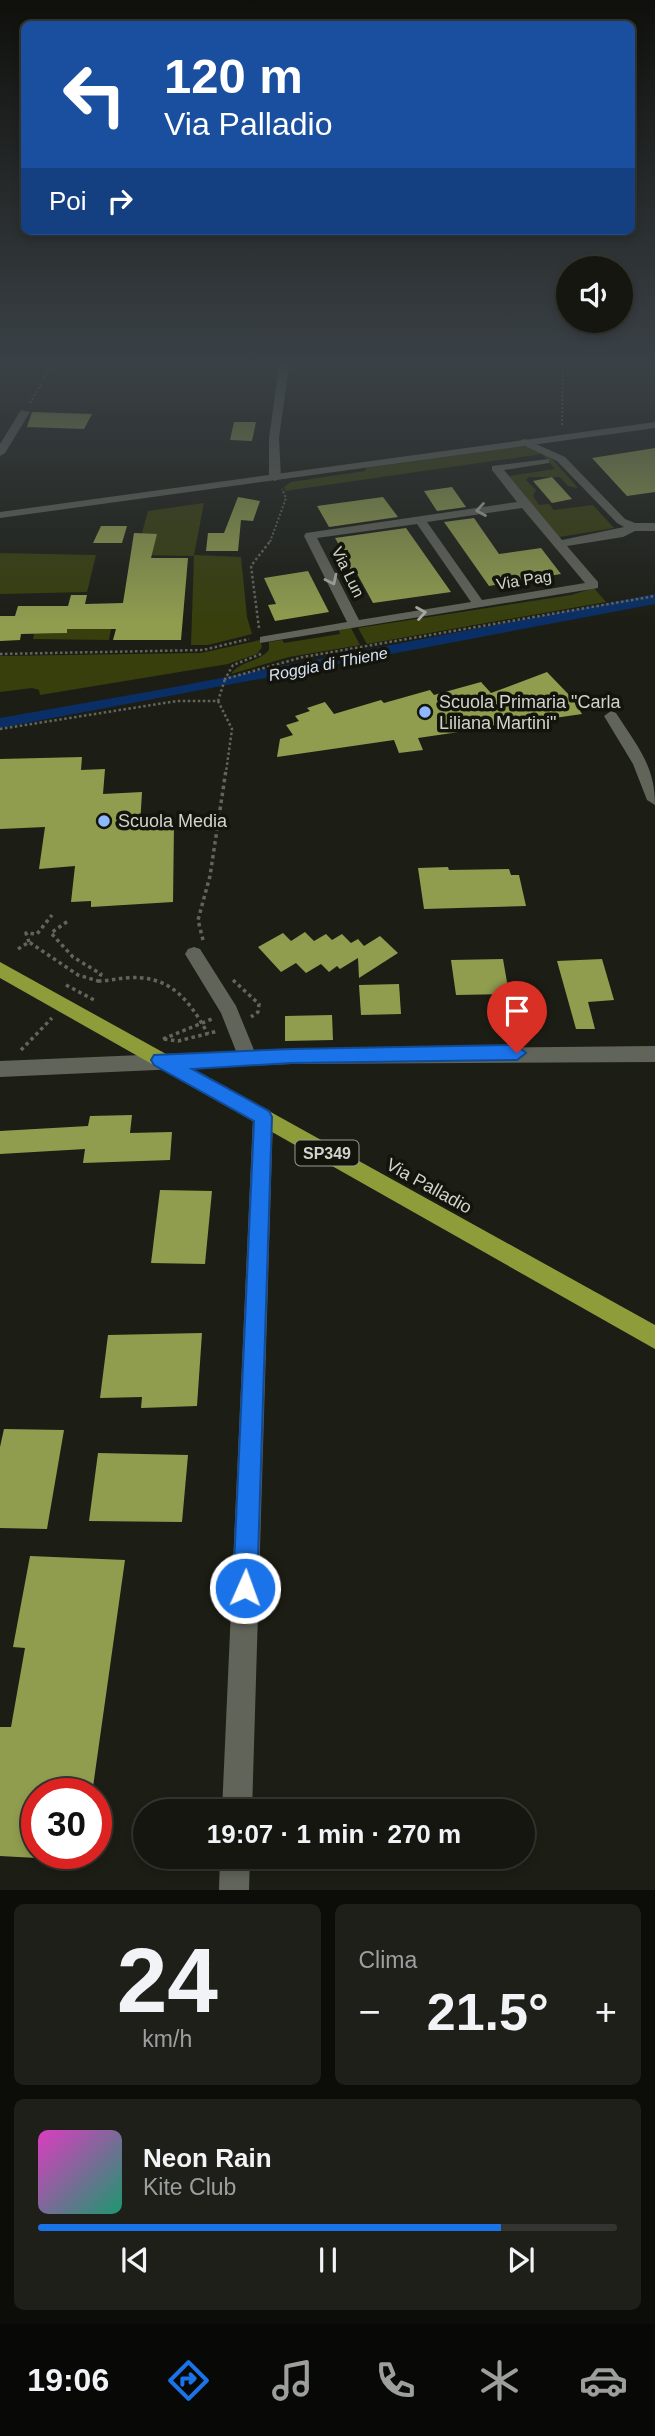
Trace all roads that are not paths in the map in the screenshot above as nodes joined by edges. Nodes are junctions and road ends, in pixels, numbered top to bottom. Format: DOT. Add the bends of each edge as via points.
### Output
graph roads {
  1 [pos="275,447"];
  2 [pos="492,447"];
  3 [pos="537,447"];
  4 [pos="558,447"];
  5 [pos="561,458"];
  6 [pos="545,461"];
  7 [pos="279,481"];
  8 [pos="525,503"];
  9 [pos="1,515"];
  10 [pos="420,520"];
  11 [pos="634,527"];
  12 [pos="655,527"];
  13 [pos="558,544"];
  14 [pos="479,604"];
  15 [pos="354,624"];
  16 [pos="265,640"];
  17 [pos="611,716"];
  18 [pos="655,800"];
  19 [pos="199,950"];
  20 [pos="0,969"];
  21 [pos="655,1054"];
  22 [pos="248,1057"];
  23 [pos="160,1060"];
  24 [pos="8,1069"];
  25 [pos="263,1117"];
  26 [pos="655,1338"];
  27 [pos="237,1799"];
  28 [pos="235,1869"];
  29 [pos="234,1890"];
  1 -- 7 [label="street"];
  2 -- 7 [label="street"];
  3 -- 5 [label="street"];
  4 -- 5 [label="street"];
  5 -- 11 [label="street" via="621,521"];
  6 -- 8 [label="street, Via Pag" via="496,468"];
  7 -- 9 [label="street"];
  8 -- 10 [label="street, one-way"];
  8 -- 13 [label="street, Via Pag"];
  10 -- 14 [label="street"];
  10 -- 15 [label="street, Via Lun, one-way" via="310,536"];
  11 -- 12 [label="street"];
  11 -- 13 [label="street"];
  13 -- 14 [label="street, Via Pag" via="594,585"];
  15 -- 14 [label="street, Via Pag, one-way"];
  15 -- 16 [label="street, Via Pag"];
  17 -- 18 [label="street" via="641,764"];
  19 -- 22 [label="street"];
  20 -- 23 [label="main road, Via Palladio / SP349"];
  21 -- 22 [label="street"];
  22 -- 23 [label="street"];
  23 -- 24 [label="street"];
  23 -- 25 [label="main road, Via Palladio / SP349"];
  25 -- 26 [label="main road, Via Palladio / SP349"];
  25 -- 27 [label="street"];
  28 -- 29 [label="street"];
}
